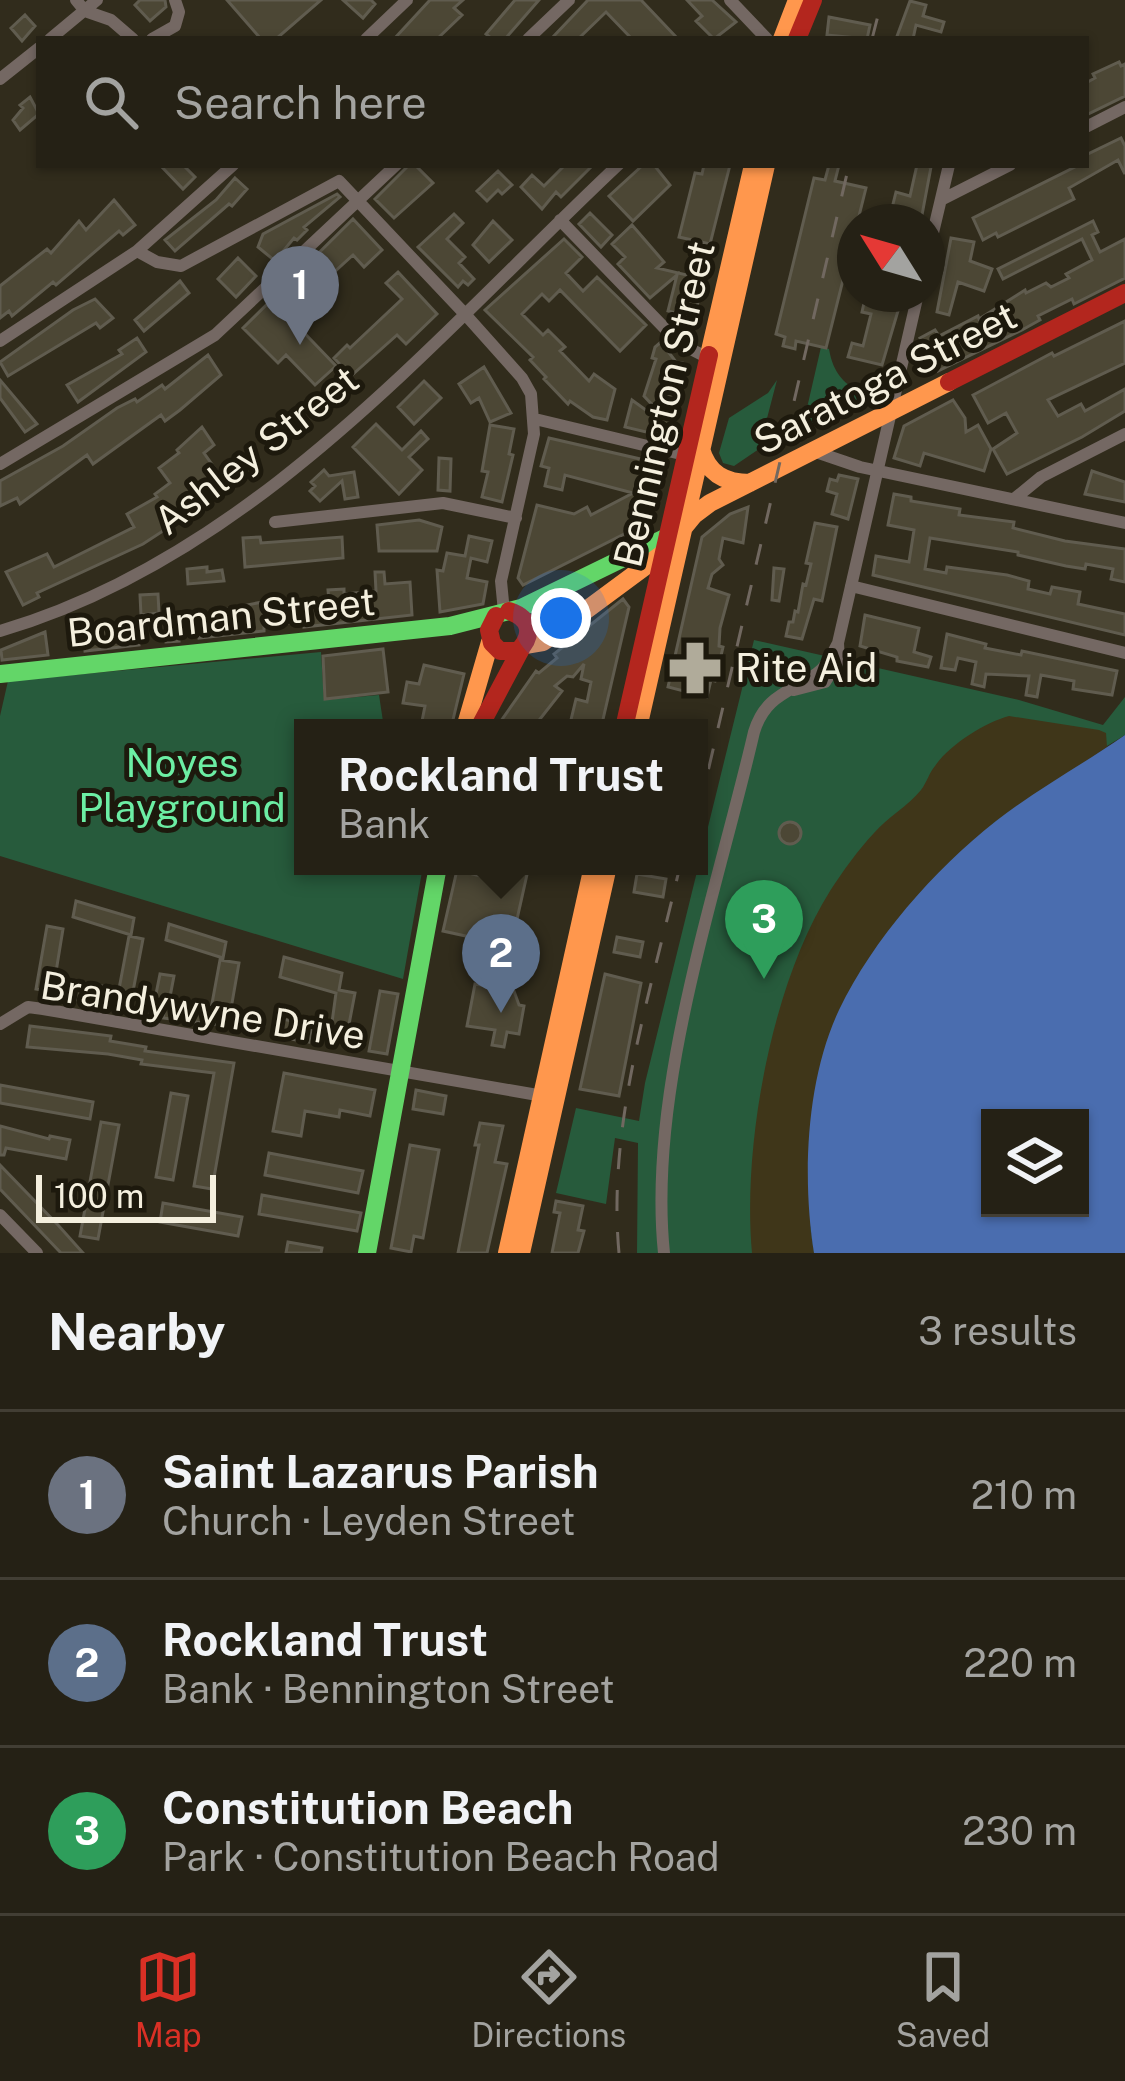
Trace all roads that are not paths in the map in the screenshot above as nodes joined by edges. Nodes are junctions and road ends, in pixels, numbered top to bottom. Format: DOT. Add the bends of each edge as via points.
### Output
graph roads {
  1 [pos="97,0"];
  2 [pos="175,0"];
  3 [pos="407,0"];
  4 [pos="568,0"];
  5 [pos="730,0"];
  6 [pos="797,0"];
  7 [pos="813,0"];
  8 [pos="80,5"];
  9 [pos="53,36"];
  10 [pos="130,36"];
  11 [pos="157,36"];
  12 [pos="369,36"];
  13 [pos="531,36"];
  14 [pos="764,36"];
  15 [pos="783,36"];
  16 [pos="798,36"];
  17 [pos="36,50"];
  18 [pos="0,80"];
  19 [pos="1125,107"];
  20 [pos="1089,125"];
  21 [pos="230,168"];
  22 [pos="393,168"];
  23 [pos="615,168"];
  24 [pos="752,168"];
  25 [pos="765,168"];
  26 [pos="948,168"];
  27 [pos="1004,168"];
  28 [pos="941,200"];
  29 [pos="358,201"];
  30 [pos="940,204"];
  31 [pos="560,220"];
  32 [pos="136,250"];
  33 [pos="735,270"];
  34 [pos="1125,293"];
  35 [pos="915,312"];
  36 [pos="464,313"];
  37 [pos="0,341"];
  38 [pos="714,361"];
  39 [pos="892,410"];
  40 [pos="535,419"];
  41 [pos="1125,434"];
  42 [pos="693,451"];
  43 [pos="805,455"];
  44 [pos="0,464"];
  45 [pos="877,470"];
  46 [pos="750,483"];
  47 [pos="1014,500"];
  48 [pos="516,518"];
  49 [pos="274,522"];
  50 [pos="1125,523"];
  51 [pos="669,541"];
  52 [pos="851,586"];
  53 [pos="503,613"];
  54 [pos="450,626"];
  55 [pos="0,632"];
  56 [pos="490,639"];
  57 [pos="523,647"];
  58 [pos="1125,653"];
  59 [pos="0,674"];
  60 [pos="468,719"];
  61 [pos="484,719"];
  62 [pos="625,719"];
  63 [pos="639,719"];
  64 [pos="435,875"];
  65 [pos="595,879"];
  66 [pos="0,1024"];
  67 [pos="400,1072"];
  68 [pos="549,1097"];
  69 [pos="0,1215"];
  70 [pos="37,1253"];
  71 [pos="368,1253"];
  72 [pos="507,1253"];
  73 [pos="521,1253"];
  74 [pos="664,1253"];
  1 -- 8 [label="street"];
  2 -- 11 [label="street" via="175,26"];
  3 -- 12 [label="street"];
  4 -- 13 [label="street"];
  5 -- 14 [label="street"];
  6 -- 15 [label="main road"];
  7 -- 16 [label="main road"];
  8 -- 9 [label="street"];
  8 -- 10 [label="street"];
  17 -- 18 [label="street"];
  19 -- 20 [label="street"];
  21 -- 32 [label="street"];
  22 -- 29 [label="street"];
  23 -- 31 [label="street, Ashley Street"];
  24 -- 33 [label="main road, Bennington Street"];
  25 -- 33 [label="main road, Bennington Street"];
  26 -- 28 [label="street"];
  27 -- 28 [label="street"];
  28 -- 30 [label="street"];
  29 -- 32 [label="street" via="339,181 181,266"];
  29 -- 36 [label="street"];
  29 -- 44 [label="street" via="215,335"];
  31 -- 36 [label="street, Ashley Street"];
  31 -- 38 [label="street" via="679,344"];
  32 -- 37 [label="street"];
  33 -- 38 [label="main road, Bennington Street"];
  34 -- 39 [label="main road, Saratoga Street"];
  35 -- 39 [label="street"];
  36 -- 40 [label="street" via="522,378"];
  36 -- 55 [label="street, Ashley Street" via="343,429 212,528 101,592"];
  38 -- 42 [label="main road, Bennington Street"];
  39 -- 43 [label="main road, Saratoga Street"];
  39 -- 45 [label="street"];
  40 -- 42 [label="street"];
  40 -- 48 [label="street"];
  41 -- 47 [label="street"];
  42 -- 46 [label="main road" via="714,473"];
  42 -- 51 [label="main road, Bennington Street"];
  43 -- 45 [label="street"];
  43 -- 46 [label="main road, Saratoga Street"];
  45 -- 47 [label="street"];
  45 -- 52 [label="street"];
  46 -- 51 [label="main road, Saratoga Street" via="703,507"];
  47 -- 50 [label="street"];
  48 -- 49 [label="street" via="443,503"];
  48 -- 53 [label="street" via="500,586"];
  51 -- 53 [label="main road, Saratoga Street"];
  51 -- 57 [label="main road, Saratoga Street" via="542,642"];
  51 -- 62 [label="main road, Bennington Street"];
  51 -- 63 [label="main road, Bennington Street"];
  52 -- 58 [label="street"];
  52 -- 74 [label="street" via="838,643 818,673 760,714 754,732 674,1074 662,1156"];
  53 -- 54 [label="main road, Boardman Street"];
  53 -- 56 [label="main road" via="490,623"];
  53 -- 57 [label="main road" via="528,623"];
  54 -- 56 [label="main road, Boardman Street"];
  54 -- 59 [label="main road, Boardman Street"];
  56 -- 57 [label="main road" via="504,653"];
  56 -- 60 [label="main road"];
  57 -- 61 [label="main road"];
  64 -- 67 [label="main road"];
  65 -- 68 [label="main road"];
  66 -- 67 [label="street, Brandywyne Drive" via="28,1007"];
  67 -- 68 [label="street, Brandywyne Drive"];
  67 -- 71 [label="main road"];
  68 -- 72 [label="main road"];
  68 -- 73 [label="main road"];
  69 -- 70 [label="street"];
}
